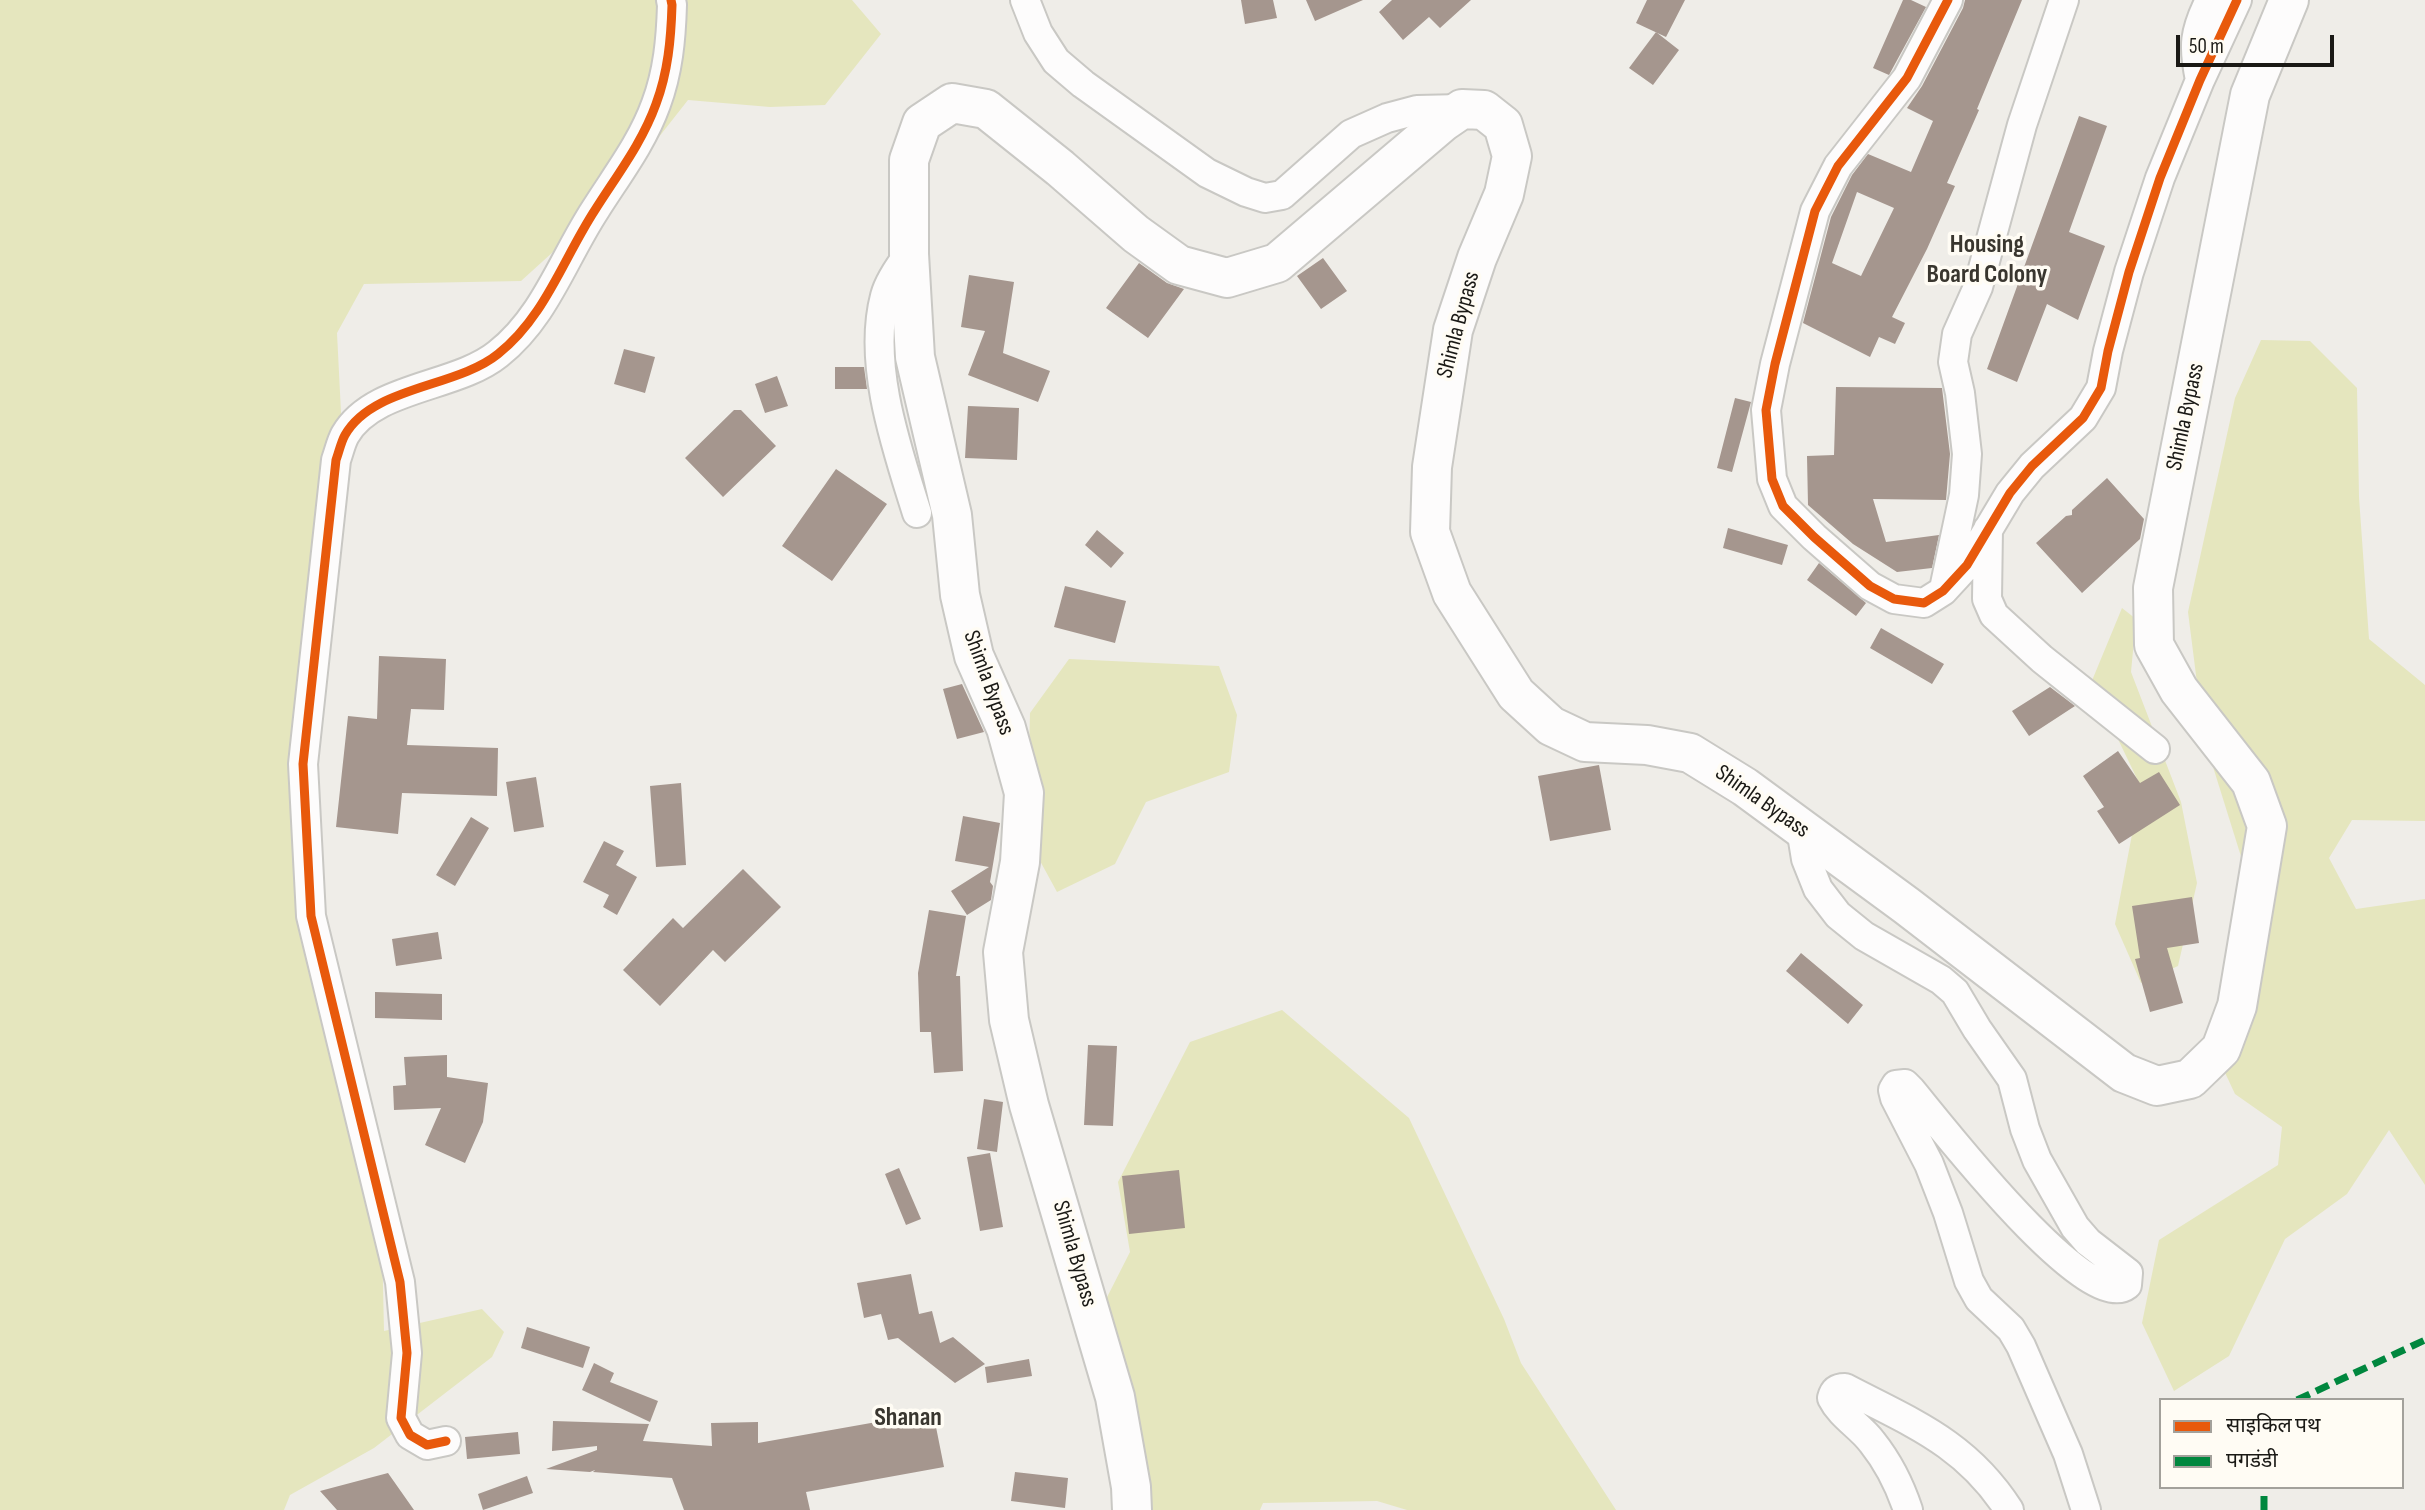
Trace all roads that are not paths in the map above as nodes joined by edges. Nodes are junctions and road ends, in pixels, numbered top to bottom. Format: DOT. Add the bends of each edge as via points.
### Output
graph roads {
  1 [pos="671,0"];
  2 [pos="1025,0"];
  3 [pos="2064,0"];
  4 [pos="2210,0"];
  5 [pos="2237,0"];
  6 [pos="2289,0"];
  7 [pos="1947,1"];
  8 [pos="2200,80"];
  9 [pos="1462,109"];
  10 [pos="909,254"];
  11 [pos="917,513"];
  12 [pos="1988,526"];
  13 [pos="1943,591"];
  14 [pos="2155,749"];
  15 [pos="1801,828"];
  16 [pos="446,1441"];
  17 [pos="1132,1510"];
  18 [pos="1908,1510"];
  19 [pos="2009,1510"];
  20 [pos="2086,1510"];
  1 -- 16 [label="street" via="670,51 656,105 629,162 594,211 523,332 496,356 467,372 365,411 346,434 336,460 303,764 311,916 400,1282 407,1353 401,1418 410,1435 427,1445"];
  2 -- 9 [label="street" via="1056,61 1083,84 1207,173 1265,198 1282,195 1350,134 1363,128 1417,110"];
  3 -- 13 [label="street" via="2022,125 1978,286 1957,334 1953,362 1967,454 1964,495"];
  4 -- 8 [label="street" via="2199,23 2194,52"];
  5 -- 8 [label="street"];
  6 -- 15 [label="highway, Shimla Bypass" via="2250,95 2153,588 2154,645 2179,690 2251,782 2267,826 2237,1006 2221,1049 2190,1079 2157,1086 2124,1073"];
  7 -- 13 [label="street" via="1907,78 1838,166 1815,211 1766,410 1772,479 1783,506 1870,586 1894,599 1924,603"];
  8 -- 12 [label="street" via="2160,178 2129,272 2101,388 2083,418 2032,466"];
  9 -- 10 [label="highway, Shimla Bypass" via="1277,263 1227,278 1179,265 986,109 952,103 922,123 909,160"];
  9 -- 15 [label="highway, Shimla Bypass" via="1484,110 1503,124 1512,156 1504,194 1453,330 1442,389 1430,532 1452,593 1516,694 1551,726 1585,742 1690,753"];
  10 -- 11 [label="street" via="885,295 881,370 887,413"];
  10 -- 17 [label="highway, Shimla Bypass" via="915,357 952,515 960,595 974,656 1006,728 1024,793 1020,862 1003,951 1009,1020 1029,1105 1115,1397"];
  12 -- 13 [label="street" via="1967,565"];
  12 -- 14 [label="street" via="1987,598 1994,615"];
  15 -- 20 [label="street" via="1806,859 1818,889 1838,915 1955,992 2012,1079 2037,1160 2075,1227 2128,1273 2127,1285 2115,1289 2057,1254 2028,1227 1906,1084 1896,1085 1895,1098 1934,1177 1969,1281 2021,1346 2068,1454"];
  18 -- 19 [label="street" via="1891,1469 1872,1441 1836,1406 1833,1391 1844,1388 1936,1435 1964,1455"];
}
